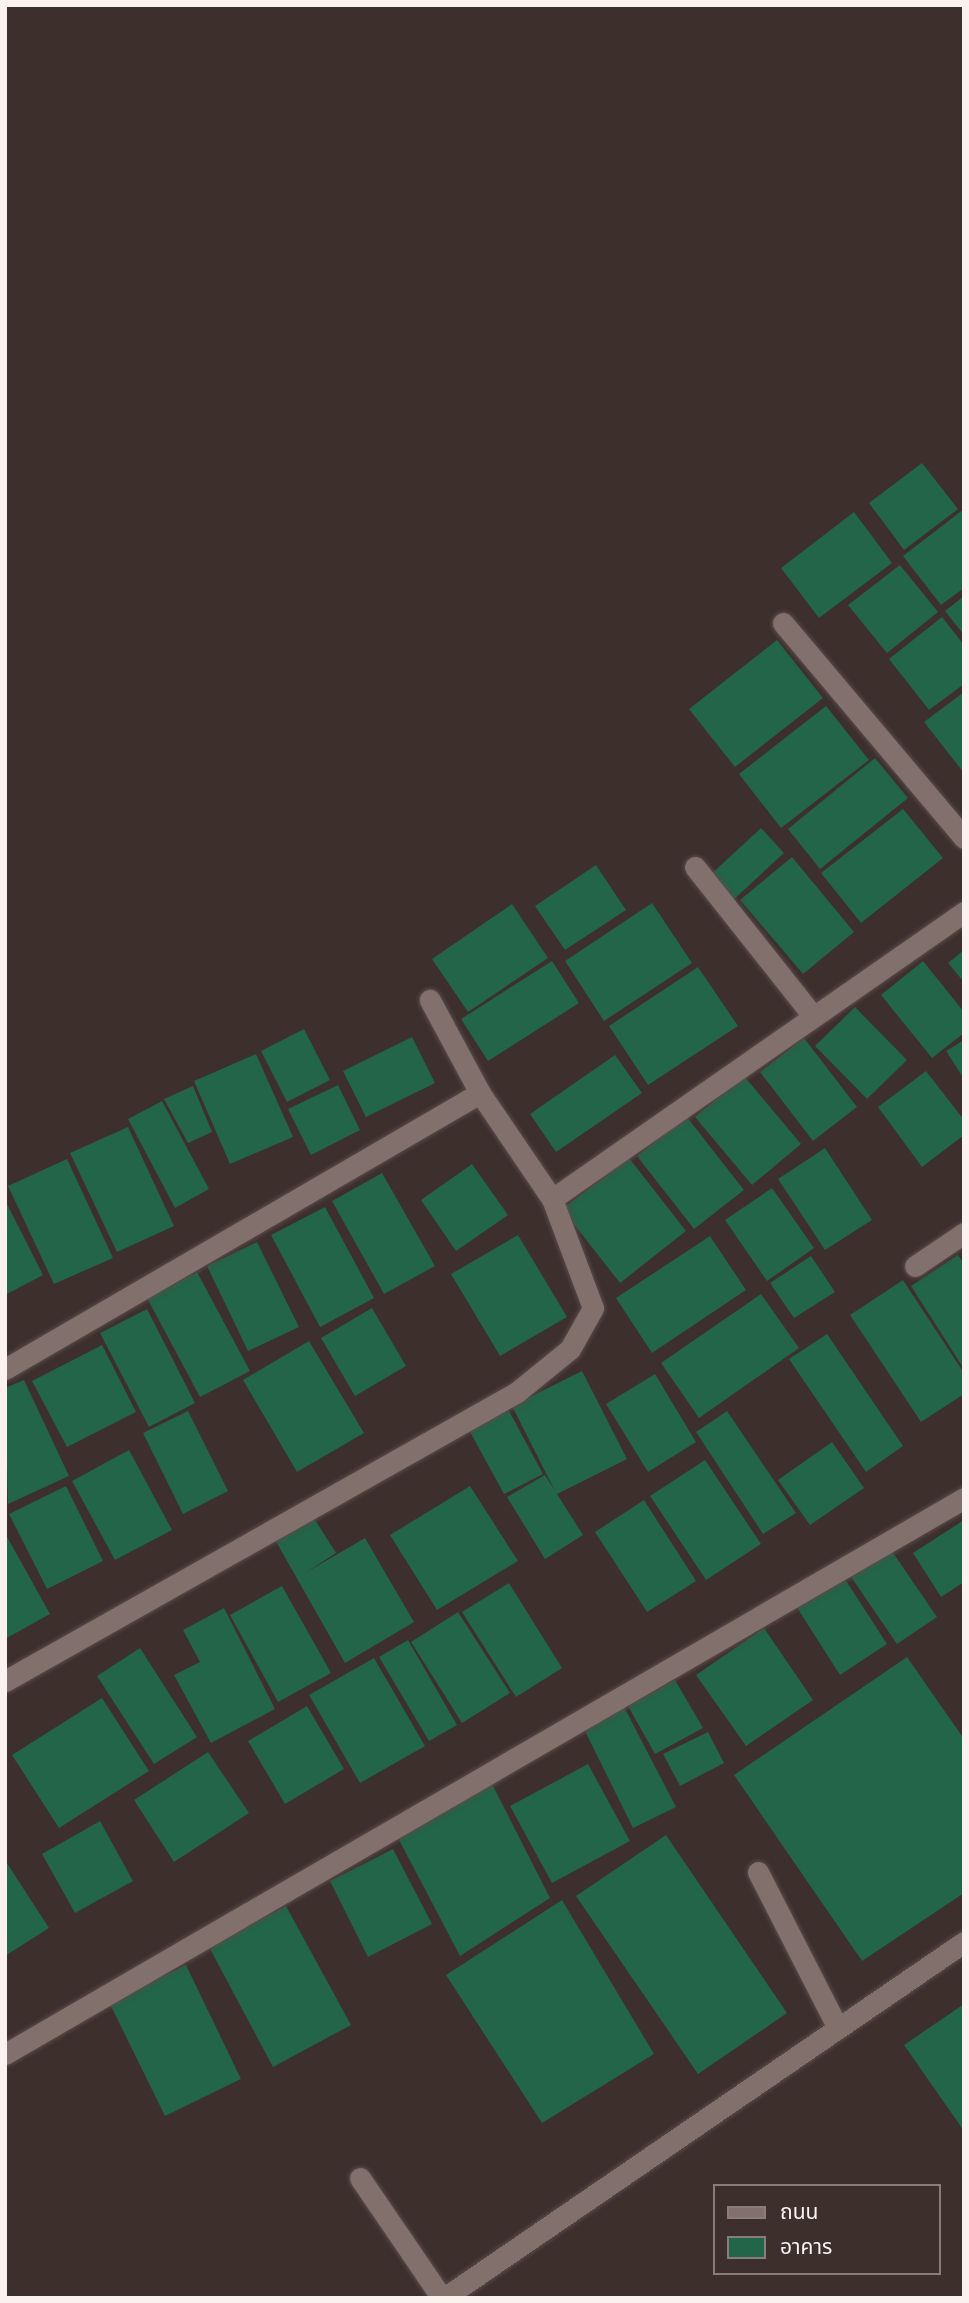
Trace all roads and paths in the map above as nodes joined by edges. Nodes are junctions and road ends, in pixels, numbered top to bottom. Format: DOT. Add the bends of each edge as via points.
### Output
graph roads {
  1 [pos="783,623"];
  2 [pos="964,838"];
  3 [pos="695,867"];
  4 [pos="964,912"];
  5 [pos="430,1000"];
  6 [pos="813,1016"];
  7 [pos="480,1093"];
  8 [pos="552,1199"];
  9 [pos="964,1233"];
  10 [pos="915,1266"];
  11 [pos="5,1369"];
  12 [pos="964,1498"];
  13 [pos="5,1681"];
  14 [pos="758,1872"];
  15 [pos="964,1942"];
  16 [pos="838,2028"];
  17 [pos="5,2054"];
  18 [pos="360,2178"];
  19 [pos="443,2298"];
  1 -- 2 [label="street"];
  3 -- 6 [label="street"];
  4 -- 6 [label="street"];
  5 -- 7 [label="street"];
  6 -- 8 [label="street"];
  7 -- 8 [label="street"];
  7 -- 11 [label="street"];
  8 -- 13 [label="street" via="593,1308 570,1349 517,1392"];
  9 -- 10 [label="street"];
  12 -- 17 [label="street"];
  14 -- 16 [label="street"];
  15 -- 16 [label="street"];
  16 -- 19 [label="street"];
  18 -- 19 [label="street"];
}
